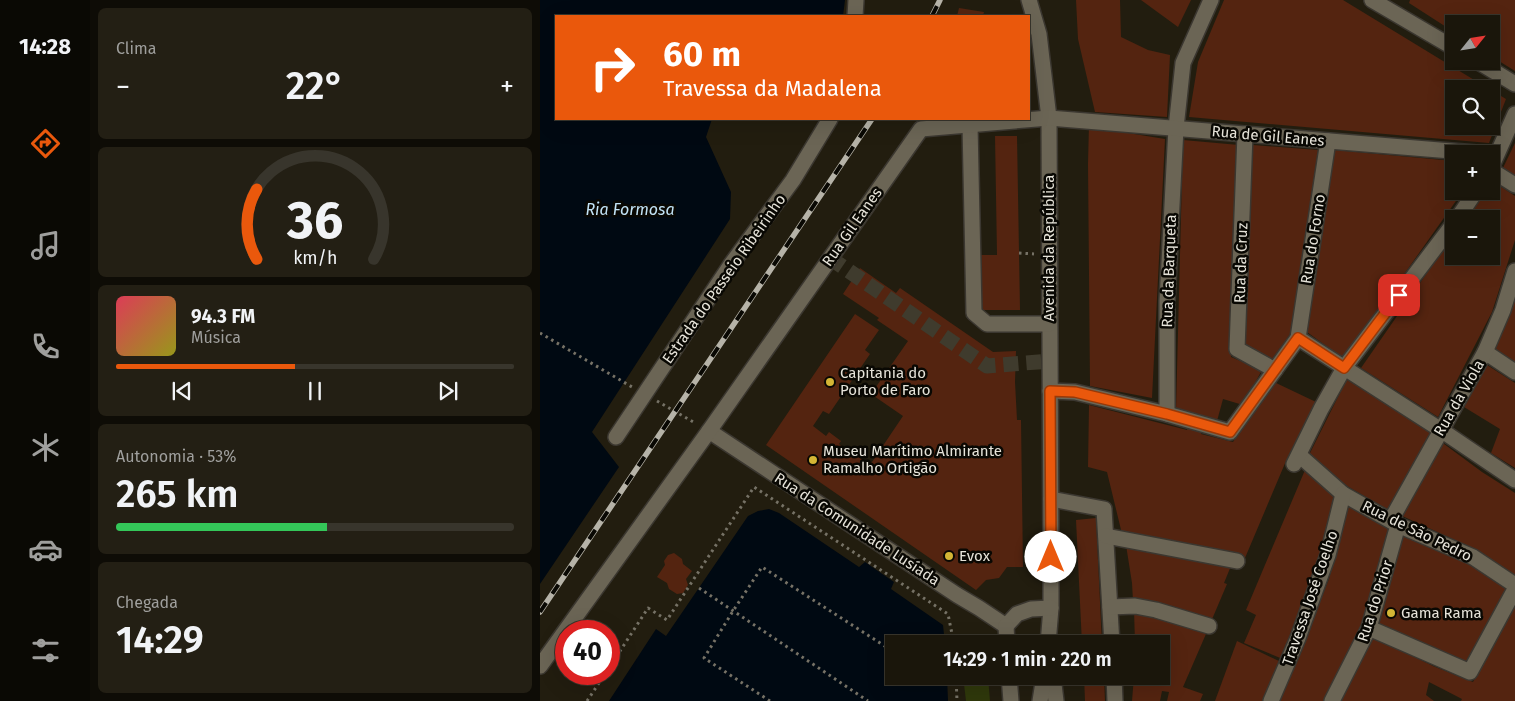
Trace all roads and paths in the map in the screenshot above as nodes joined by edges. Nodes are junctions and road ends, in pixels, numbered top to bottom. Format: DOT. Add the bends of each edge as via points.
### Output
graph roads {
  1 [pos="856,0"];
  2 [pos="1029,0"];
  3 [pos="1211,0"];
  4 [pos="1372,0"];
  5 [pos="1392,5"];
  6 [pos="855,15"];
  7 [pos="1445,42"];
  8 [pos="1492,70"];
  9 [pos="1515,84"];
  10 [pos="1515,114"];
  11 [pos="1049,118"];
  12 [pos="829,120"];
  13 [pos="1026,120"];
  14 [pos="1030,120"];
  15 [pos="970,125"];
  16 [pos="1176,128"];
  17 [pos="1245,134"];
  18 [pos="1328,141"];
  19 [pos="1500,145"];
  20 [pos="1445,155"];
  21 [pos="1500,169"];
  22 [pos="1515,186"];
  23 [pos="1445,235"];
  24 [pos="1515,271"];
  25 [pos="1049,324"];
  26 [pos="540,332"];
  27 [pos="1298,338"];
  28 [pos="1486,352"];
  29 [pos="1344,368"];
  30 [pos="1275,370"];
  31 [pos="1515,372"];
  32 [pos="1050,391"];
  33 [pos="645,394"];
  34 [pos="1167,414"];
  35 [pos="1441,430"];
  36 [pos="709,431"];
  37 [pos="616,437"];
  38 [pos="1515,480"];
  39 [pos="1343,494"];
  40 [pos="1051,499"];
  41 [pos="1395,522"];
  42 [pos="1106,536"];
  43 [pos="1237,560"];
  44 [pos="1515,585"];
  45 [pos="699,588"];
  46 [pos="1515,589"];
  47 [pos="1110,607"];
  48 [pos="1050,608"];
  49 [pos="733,611"];
  50 [pos="1006,626"];
  51 [pos="1209,626"];
  52 [pos="1369,628"];
  53 [pos="952,635"];
  54 [pos="1006,635"];
  55 [pos="1049,635"];
  56 [pos="1112,635"];
  57 [pos="885,646"];
  58 [pos="620,651"];
  59 [pos="540,666"];
  60 [pos="598,685"];
  61 [pos="956,685"];
  62 [pos="1010,685"];
  63 [pos="1043,685"];
  64 [pos="1054,685"];
  65 [pos="1114,685"];
  66 [pos="587,701"];
  67 [pos="770,701"];
  68 [pos="868,701"];
  69 [pos="957,701"];
  70 [pos="1011,701"];
  71 [pos="1040,701"];
  72 [pos="1056,701"];
  73 [pos="1115,701"];
  74 [pos="1271,701"];
  75 [pos="1332,701"];
  1 -- 6 [label="street"];
  2 -- 11 [label="street, Avenida da República" via="1039,34"];
  3 -- 16 [label="street, Rua da Barqueta" via="1183,63"];
  4 -- 5 [label="street"];
  5 -- 7 [label="street"];
  8 -- 9 [label="street"];
  10 -- 19 [label="street"];
  11 -- 14 [label="street, Rua Gil Eanes"];
  11 -- 16 [label="street, Rua de Gil Eanes"];
  11 -- 25 [label="street, Avenida da República"];
  12 -- 33 [label="street, Estrada do Passeio Ribeirinho" via="793,180 732,263"];
  13 -- 15 [label="street, Rua Gil Eanes"];
  15 -- 25 [label="street" via="974,313 987,324"];
  15 -- 36 [label="street, Rua Gil Eanes" via="921,129"];
  16 -- 17 [label="street, Rua de Gil Eanes"];
  16 -- 34 [label="street, Rua da Barqueta" via="1167,301"];
  17 -- 18 [label="street, Rua de Gil Eanes"];
  17 -- 30 [label="street, Rua da Cruz" via="1237,349"];
  18 -- 20 [label="street, Rua de Gil Eanes"];
  18 -- 27 [label="street, Rua do Forno"];
  21 -- 22 [label="street"];
  23 -- 29 [label="street"];
  24 -- 28 [label="street, Rua da Viola"];
  25 -- 32 [label="street, Avenida da República"];
  26 -- 33 [label="path"];
  27 -- 29 [label="street"];
  27 -- 30 [label="street"];
  28 -- 31 [label="street"];
  28 -- 35 [label="street, Rua da Viola"];
  29 -- 35 [label="street"];
  29 -- 39 [label="street, Rua de São Pedro" via="1297,459"];
  30 -- 34 [label="street" via="1230,432"];
  32 -- 34 [label="street" via="1075,392"];
  32 -- 40 [label="street, Avenida da República"];
  33 -- 36 [label="path"];
  33 -- 37 [label="street, Estrada do Passeio Ribeirinho"];
  35 -- 38 [label="street"];
  35 -- 41 [label="street, Rua da Viola"];
  36 -- 50 [label="street, Rua da Comunidade Lusíada"];
  36 -- 59 [label="street, Rua Gil Eanes"];
  39 -- 41 [label="street, Rua de São Pedro"];
  39 -- 74 [label="street, Travessa José Coelho" via="1328,555"];
  40 -- 42 [label="street" via="1104,509"];
  40 -- 48 [label="street, Avenida da República"];
  41 -- 44 [label="street, Rua de São Pedro" via="1473,557"];
  41 -- 52 [label="street, Rua do Prior"];
  42 -- 43 [label="street"];
  42 -- 47 [label="street"];
  45 -- 49 [label="path"];
  46 -- 52 [label="street" via="1470,672"];
  47 -- 51 [label="street" via="1135,606 1156,610"];
  47 -- 56 [label="street"];
  48 -- 50 [label="street" via="1017,614"];
  48 -- 55 [label="street, Avenida da República"];
  49 -- 57 [label="path" via="762,567"];
  49 -- 67 [label="path" via="704,658"];
  49 -- 68 [label="path"];
  50 -- 54 [label="street"];
  52 -- 75 [label="street, Rua do Prior"];
  53 -- 58 [label="path" via="948,614 754,487 667,620 648,608"];
  60 -- 66 [label="path"];
  61 -- 69 [label="path"];
  62 -- 70 [label="street"];
  63 -- 71 [label="street"];
  64 -- 72 [label="street"];
  65 -- 73 [label="street"];
}
